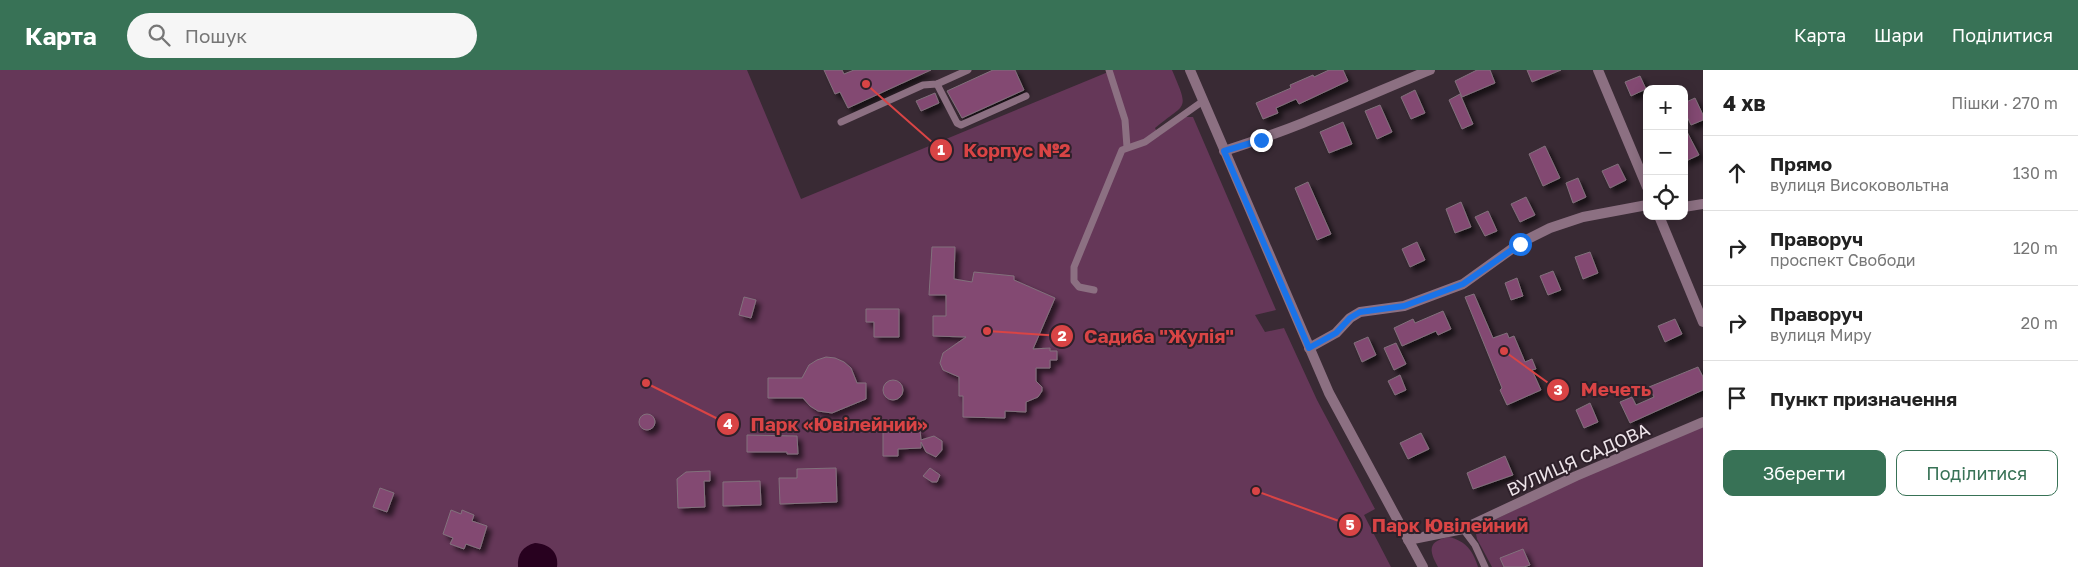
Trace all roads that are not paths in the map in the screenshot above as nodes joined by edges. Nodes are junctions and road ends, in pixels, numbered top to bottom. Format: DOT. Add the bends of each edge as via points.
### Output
graph roads {
  1 [pos="968,70"];
  2 [pos="1109,70"];
  3 [pos="1190,70"];
  4 [pos="1430,70"];
  5 [pos="1598,70"];
  6 [pos="937,84"];
  7 [pos="1026,96"];
  8 [pos="1203,101"];
  9 [pos="841,122"];
  10 [pos="1127,147"];
  11 [pos="1224,151"];
  12 [pos="1643,177"];
  13 [pos="1703,204"];
  14 [pos="1643,206"];
  15 [pos="1688,206"];
  16 [pos="1661,220"];
  17 [pos="1094,290"];
  18 [pos="1703,322"];
  19 [pos="1309,348"];
  20 [pos="1703,422"];
  21 [pos="1463,529"];
  22 [pos="1408,540"];
  23 [pos="1423,567"];
  24 [pos="1485,567"];
  1 -- 6 [label="lane"];
  2 -- 10 [label="lane" via="1125,120"];
  3 -- 8 [label="street"];
  4 -- 11 [label="street" via="1261,140"];
  5 -- 12 [label="street"];
  6 -- 7 [label="lane" via="961,125"];
  6 -- 9 [label="lane" via="924,85"];
  8 -- 10 [label="lane" via="1144,142"];
  8 -- 11 [label="street"];
  10 -- 17 [label="lane" via="1122,150 1074,267 1074,282 1079,287"];
  11 -- 19 [label="street"];
  13 -- 15 [label="street"];
  14 -- 19 [label="street" via="1583,217 1550,228 1520,244 1463,284 1404,306 1360,312 1336,333"];
  16 -- 18 [label="street"];
  19 -- 22 [label="street" via="1329,393"];
  20 -- 21 [label="street, ВУЛИЦЯ САДОВА"];
  21 -- 22 [label="street, ВУЛИЦЯ САДОВА"];
  21 -- 24 [label="lane"];
  22 -- 23 [label="street"];
}
